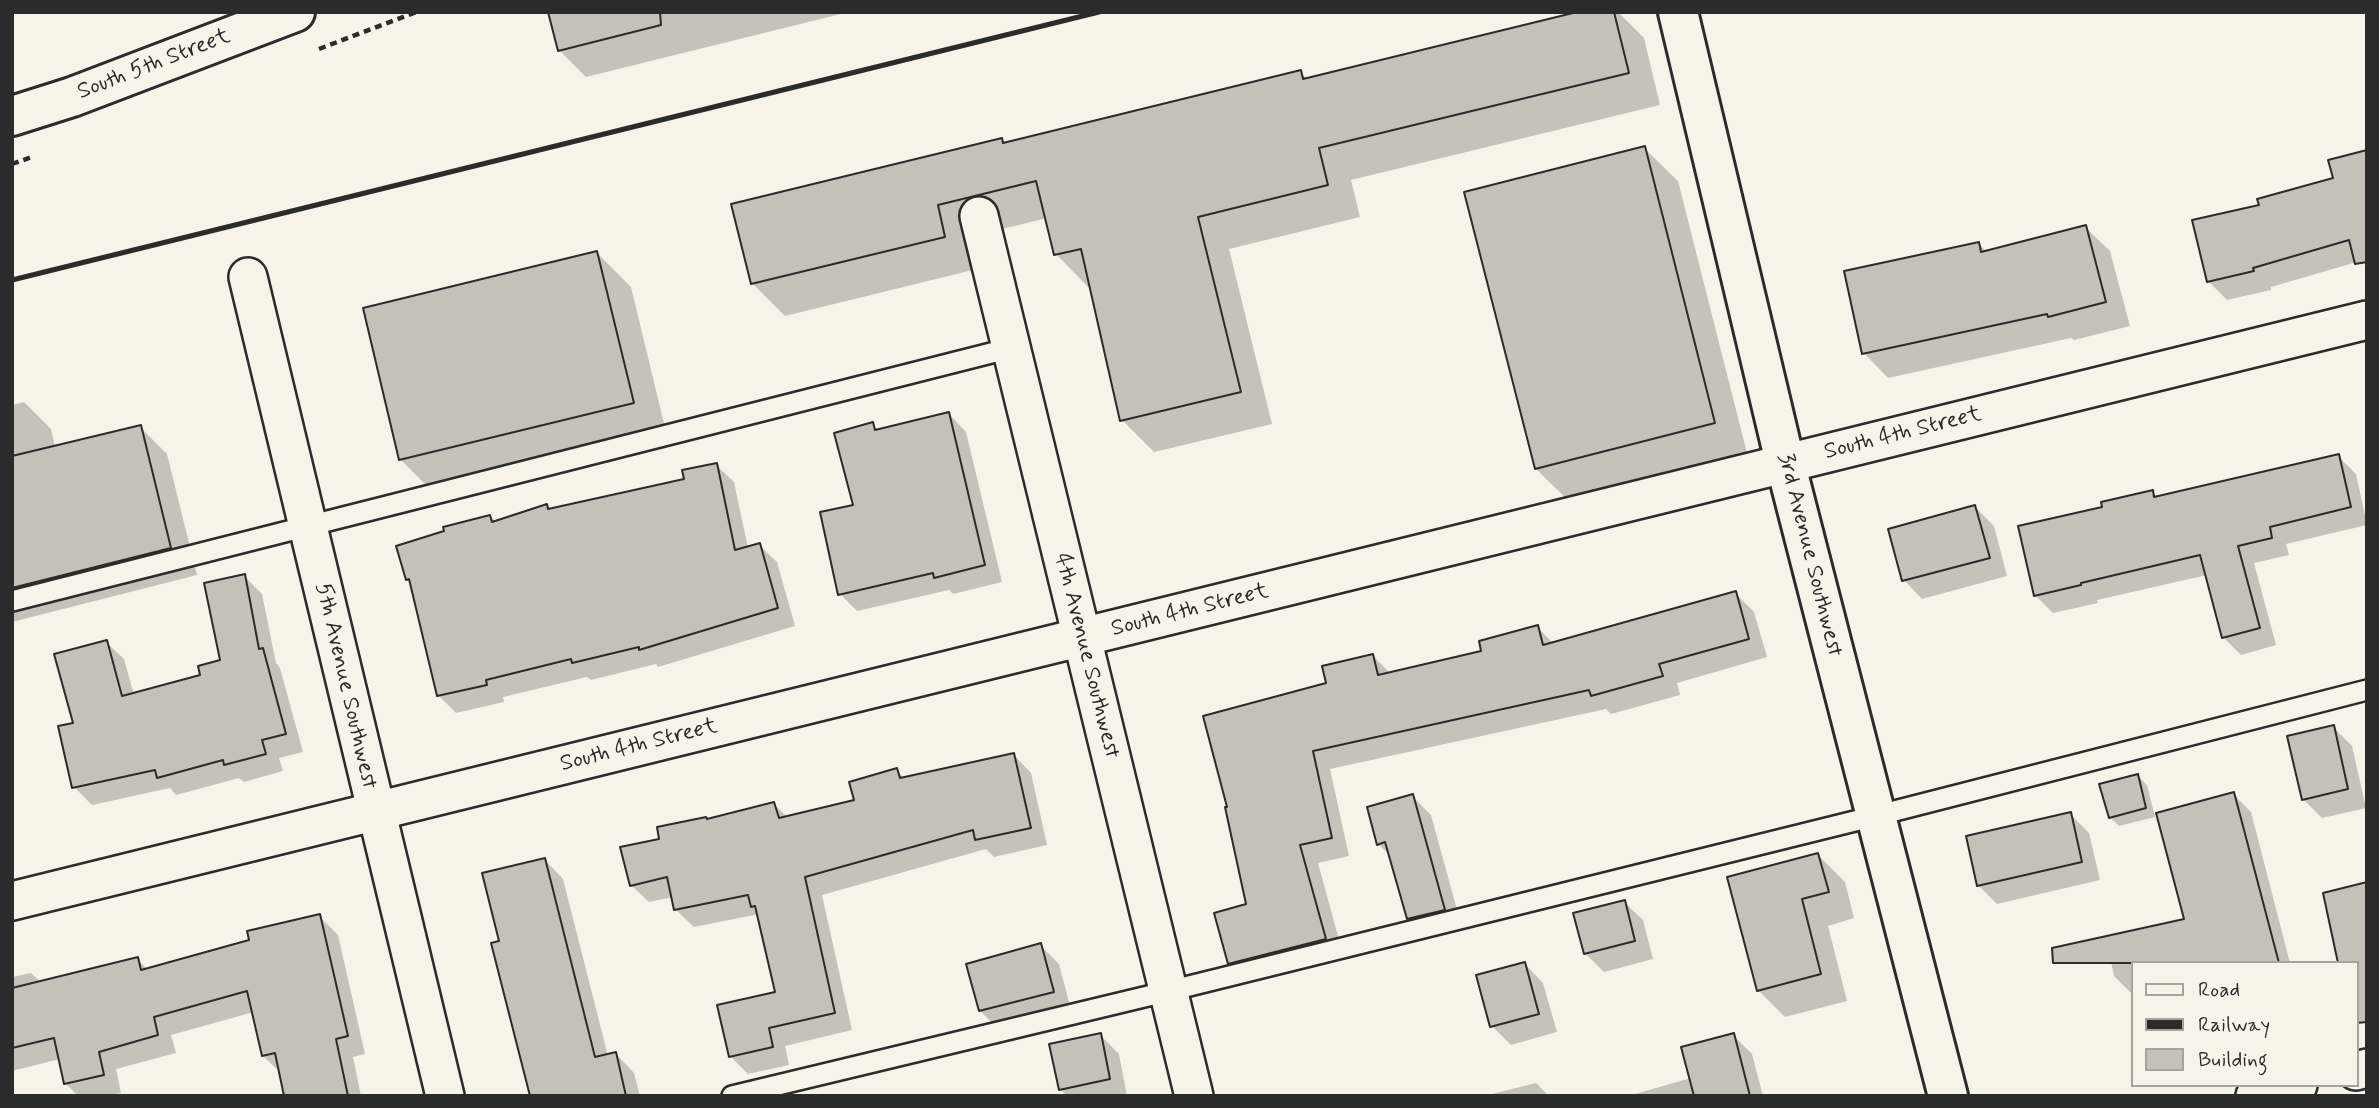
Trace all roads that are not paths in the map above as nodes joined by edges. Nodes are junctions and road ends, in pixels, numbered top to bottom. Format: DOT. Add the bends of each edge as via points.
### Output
graph roads {
  1 [pos="1678,12"];
  2 [pos="285,14"];
  3 [pos="12,116"];
  4 [pos="979,216"];
  5 [pos="248,276"];
  6 [pos="2367,320"];
  7 [pos="1011,348"];
  8 [pos="1785,462"];
  9 [pos="307,528"];
  10 [pos="12,601"];
  11 [pos="1081,638"];
  12 [pos="2367,690"];
  13 [pos="375,811"];
  14 [pos="1875,816"];
  15 [pos="12,901"];
  16 [pos="1169,991"];
  17 [pos="2290,1087"];
  18 [pos="445,1096"];
  19 [pos="732,1096"];
  20 [pos="1194,1096"];
  21 [pos="1948,1096"];
  22 [pos="2255,1096"];
  1 -- 8 [label="street, 3rd Avenue Southwest"];
  2 -- 3 [label="street, South 5th Street"];
  4 -- 7 [label="street, 4th Avenue Southwest"];
  5 -- 9 [label="street, 5th Avenue Southwest"];
  6 -- 8 [label="street, South 4th Street"];
  7 -- 9 [label="lane"];
  7 -- 11 [label="street, 4th Avenue Southwest"];
  8 -- 11 [label="street, South 4th Street"];
  8 -- 14 [label="street, 3rd Avenue Southwest"];
  9 -- 10 [label="lane"];
  9 -- 13 [label="street, 5th Avenue Southwest"];
  11 -- 13 [label="street, South 4th Street"];
  11 -- 16 [label="street, 4th Avenue Southwest"];
  12 -- 14 [label="lane"];
  13 -- 15 [label="street, South 4th Street"];
  13 -- 18 [label="street, 5th Avenue Southwest"];
  14 -- 16 [label="lane"];
  14 -- 21 [label="street, 3rd Avenue Southwest"];
  16 -- 19 [label="lane"];
  16 -- 20 [label="street, 4th Avenue Southwest"];
  17 -- 22 [label="street"];
}
